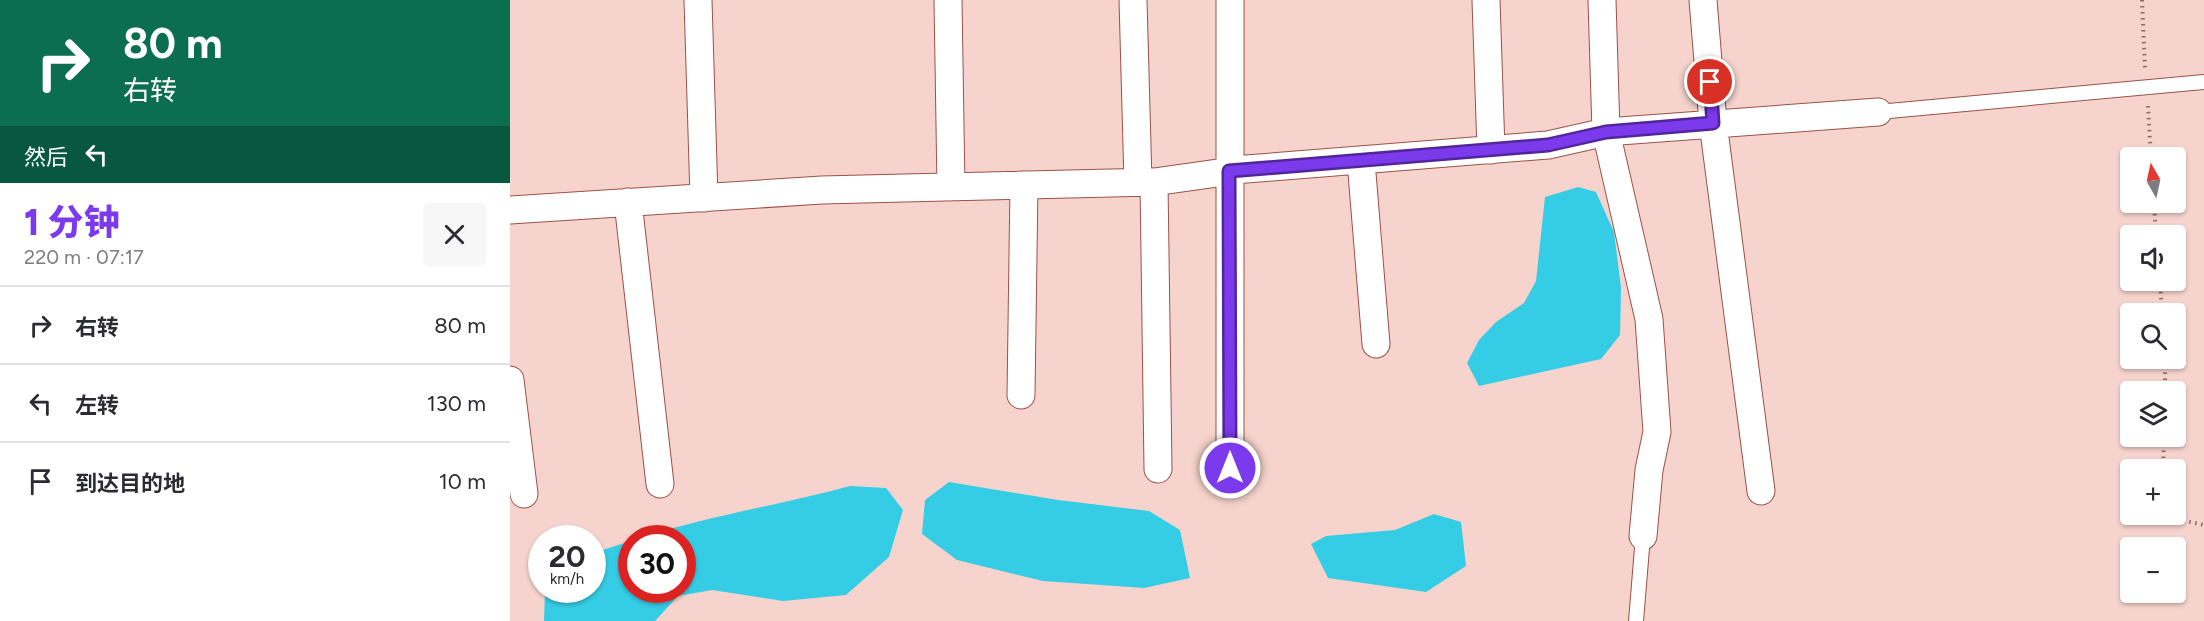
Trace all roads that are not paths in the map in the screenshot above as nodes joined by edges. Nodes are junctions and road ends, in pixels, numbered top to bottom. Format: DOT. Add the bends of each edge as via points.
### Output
graph roads {
  1 [pos="698,0"];
  2 [pos="948,0"];
  3 [pos="1133,0"];
  4 [pos="1230,0"];
  5 [pos="1486,0"];
  6 [pos="1602,0"];
  7 [pos="1703,0"];
  8 [pos="2204,82"];
  9 [pos="1878,112"];
  10 [pos="1713,123"];
  11 [pos="1606,132"];
  12 [pos="1491,150"];
  13 [pos="1361,161"];
  14 [pos="1229,171"];
  15 [pos="1146,182"];
  16 [pos="1024,185"];
  17 [pos="951,187"];
  18 [pos="704,198"];
  19 [pos="628,202"];
  20 [pos="510,210"];
  21 [pos="1376,344"];
  22 [pos="510,380"];
  23 [pos="1021,395"];
  24 [pos="1230,468"];
  25 [pos="1158,469"];
  26 [pos="660,484"];
  27 [pos="1761,491"];
  28 [pos="524,494"];
  29 [pos="1643,536"];
  30 [pos="1636,621"];
  1 -- 18 [label="street"];
  2 -- 17 [label="street"];
  3 -- 15 [label="street"];
  4 -- 14 [label="street"];
  5 -- 12 [label="street"];
  6 -- 11 [label="street"];
  7 -- 10 [label="street"];
  8 -- 9 [label="lane"];
  9 -- 10 [label="street"];
  10 -- 11 [label="street"];
  10 -- 27 [label="street"];
  11 -- 12 [label="street" via="1548,145"];
  11 -- 29 [label="street" via="1649,319 1658,432 1649,470"];
  12 -- 13 [label="street"];
  13 -- 14 [label="street"];
  13 -- 21 [label="street"];
  14 -- 15 [label="street"];
  14 -- 24 [label="street"];
  15 -- 16 [label="street"];
  15 -- 25 [label="street"];
  16 -- 17 [label="street"];
  16 -- 23 [label="street"];
  17 -- 18 [label="street"];
  18 -- 19 [label="street"];
  19 -- 20 [label="street"];
  19 -- 26 [label="street"];
  22 -- 28 [label="street"];
  29 -- 30 [label="lane"];
}
